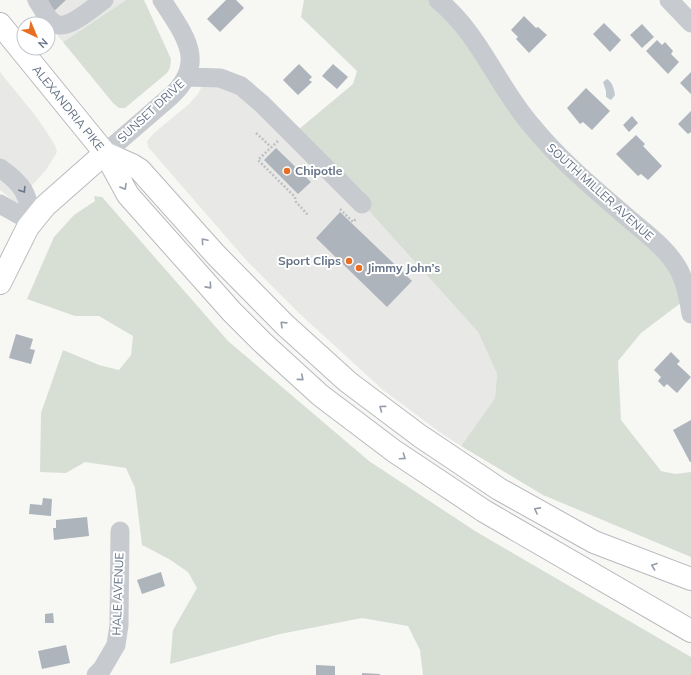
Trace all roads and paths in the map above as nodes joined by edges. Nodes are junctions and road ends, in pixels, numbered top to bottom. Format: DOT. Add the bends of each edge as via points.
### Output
graph roads {
  1 [pos="37,0"];
  2 [pos="104,0"];
  3 [pos="164,0"];
  4 [pos="438,0"];
  5 [pos="669,0"];
  6 [pos="691,23"];
  7 [pos="0,24"];
  8 [pos="187,77"];
  9 [pos="256,133"];
  10 [pos="281,138"];
  11 [pos="271,147"];
  12 [pos="105,153"];
  13 [pos="0,168"];
  14 [pos="0,204"];
  15 [pos="362,204"];
  16 [pos="308,215"];
  17 [pos="32,222"];
  18 [pos="0,283"];
  19 [pos="691,314"];
  20 [pos="120,531"];
  21 [pos="691,579"];
  22 [pos="691,631"];
  23 [pos="96,675"];
  1 -- 2 [label="street" via="54,23 62,25 70,23"];
  3 -- 8 [label="street, SUNSET DRIVE" via="190,51"];
  4 -- 19 [label="street, SOUTH MILLER AVENUE" via="468,31 508,94 544,141 662,248 678,269"];
  5 -- 6 [label="street"];
  7 -- 12 [label="main road, ALEXANDRIA PIKE"];
  8 -- 12 [label="street, SUNSET DRIVE" via="181,87"];
  8 -- 15 [label="street" via="220,78 241,86"];
  9 -- 11 [label="path"];
  10 -- 11 [label="path"];
  11 -- 16 [label="path" via="258,160"];
  12 -- 17 [label="main road, ALEXANDRIA PIKE" via="45,206"];
  21 -- 12 [label="main road, one-way" via="594,542 499,489 420,436 348,382 285,326 140,170"];
  12 -- 22 [label="main road, one-way" via="128,195 212,290 262,342 320,395 394,451 484,511"];
  13 -- 17 [label="street, one-way" via="16,179 28,198"];
  14 -- 17 [label="street"];
  17 -- 18 [label="main road, ALEXANDRIA PIKE" via="13,253"];
  20 -- 23 [label="street, HALE AVENUE" via="117,641 109,658"];
}
